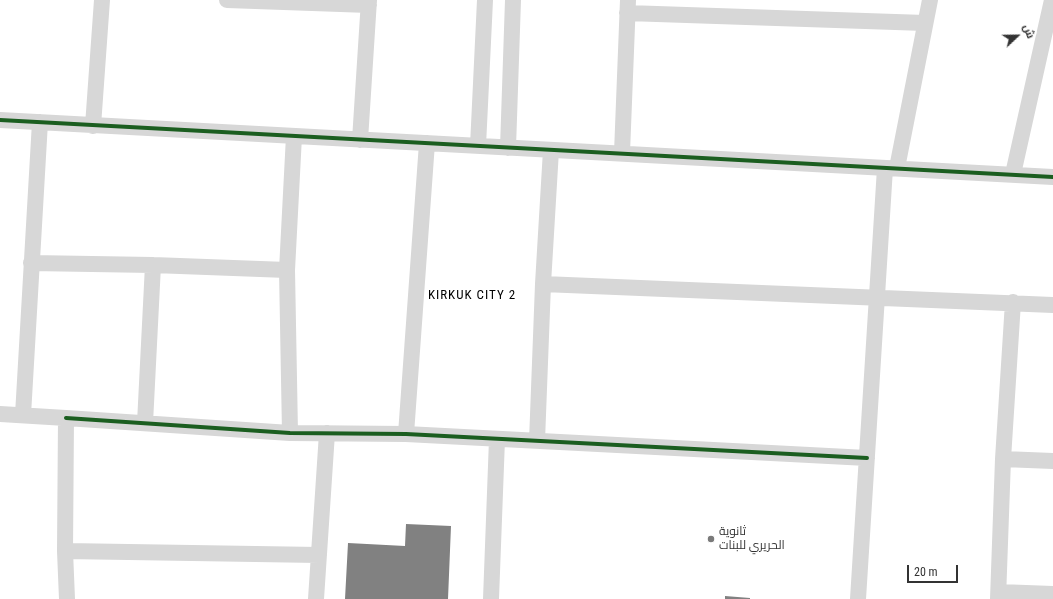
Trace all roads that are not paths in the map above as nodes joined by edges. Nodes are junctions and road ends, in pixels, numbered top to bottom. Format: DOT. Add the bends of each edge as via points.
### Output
graph roads {
  1 [pos="102,0"];
  2 [pos="227,0"];
  3 [pos="485,0"];
  4 [pos="513,0"];
  5 [pos="930,0"];
  6 [pos="1052,0"];
  7 [pos="369,2"];
  8 [pos="628,6"];
  9 [pos="925,23"];
  10 [pos="0,120"];
  11 [pos="40,122"];
  12 [pos="93,126"];
  13 [pos="294,136"];
  14 [pos="360,140"];
  15 [pos="427,143"];
  16 [pos="478,146"];
  17 [pos="508,148"];
  18 [pos="551,150"];
  19 [pos="622,153"];
  20 [pos="891,168"];
  21 [pos="1013,174"];
  22 [pos="1053,177"];
  23 [pos="31,263"];
  24 [pos="152,265"];
  25 [pos="287,270"];
  26 [pos="543,284"];
  27 [pos="877,297"];
  28 [pos="1013,302"];
  29 [pos="1053,305"];
  30 [pos="0,414"];
  31 [pos="23,415"];
  32 [pos="66,418"];
  33 [pos="145,423"];
  34 [pos="290,432"];
  35 [pos="327,433"];
  36 [pos="406,434"];
  37 [pos="497,439"];
  38 [pos="537,441"];
  39 [pos="867,458"];
  40 [pos="1003,459"];
  41 [pos="1053,461"];
  42 [pos="65,551"];
  43 [pos="319,555"];
  44 [pos="1053,594"];
  45 [pos="999,596"];
  46 [pos="67,599"];
  47 [pos="316,599"];
  48 [pos="491,599"];
  49 [pos="858,599"];
  1 -- 12 [label="street"];
  2 -- 7 [label="street"];
  3 -- 16 [label="street"];
  4 -- 17 [label="street"];
  5 -- 9 [label="street"];
  6 -- 21 [label="street"];
  7 -- 14 [label="street"];
  8 -- 9 [label="street"];
  8 -- 19 [label="street"];
  9 -- 20 [label="street"];
  10 -- 11 [label="street"];
  11 -- 12 [label="street"];
  11 -- 23 [label="street"];
  12 -- 13 [label="street"];
  13 -- 14 [label="street"];
  13 -- 25 [label="street"];
  14 -- 15 [label="street"];
  15 -- 16 [label="street"];
  15 -- 36 [label="street"];
  16 -- 17 [label="street"];
  17 -- 18 [label="street"];
  18 -- 19 [label="street"];
  18 -- 26 [label="street"];
  19 -- 20 [label="street"];
  20 -- 21 [label="street"];
  20 -- 27 [label="street"];
  21 -- 22 [label="street"];
  23 -- 24 [label="street"];
  23 -- 31 [label="street"];
  24 -- 25 [label="street"];
  24 -- 33 [label="street"];
  25 -- 34 [label="street"];
  26 -- 27 [label="street"];
  26 -- 38 [label="street"];
  27 -- 28 [label="street"];
  27 -- 39 [label="street"];
  28 -- 29 [label="street"];
  28 -- 40 [label="street"];
  30 -- 31 [label="street"];
  31 -- 32 [label="street"];
  32 -- 33 [label="street"];
  32 -- 42 [label="street"];
  33 -- 34 [label="street"];
  34 -- 35 [label="street"];
  35 -- 36 [label="street"];
  35 -- 43 [label="street"];
  36 -- 37 [label="street"];
  37 -- 38 [label="street"];
  37 -- 48 [label="street"];
  38 -- 39 [label="street"];
  39 -- 49 [label="street"];
  40 -- 41 [label="street"];
  40 -- 45 [label="street"];
  42 -- 43 [label="street"];
  42 -- 46 [label="street"];
  43 -- 47 [label="street"];
  44 -- 45 [label="street"];
}
